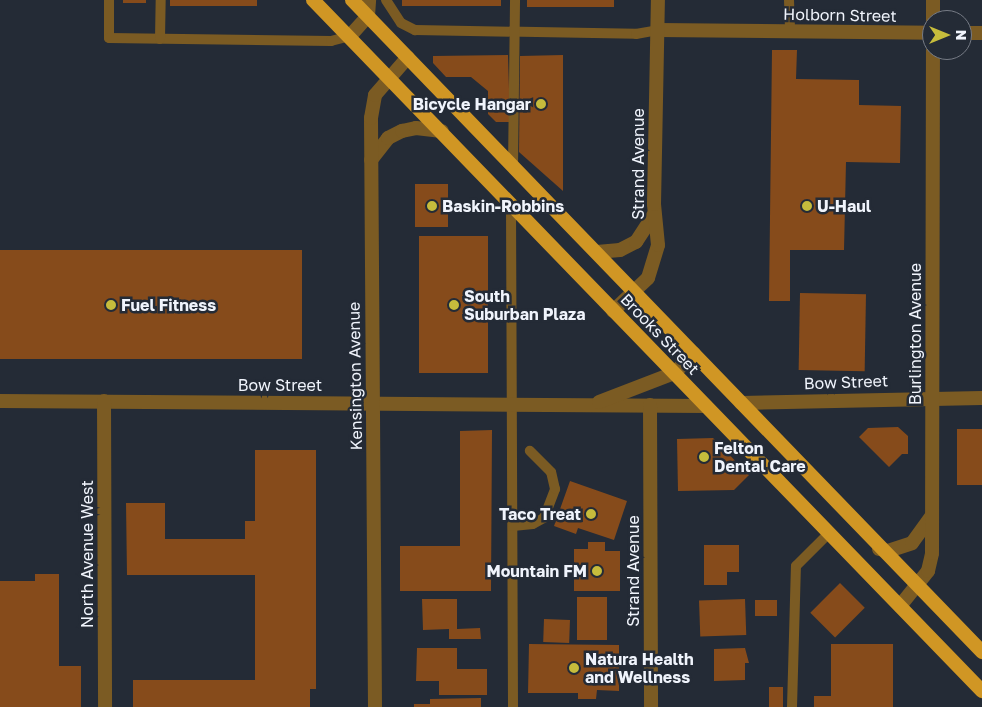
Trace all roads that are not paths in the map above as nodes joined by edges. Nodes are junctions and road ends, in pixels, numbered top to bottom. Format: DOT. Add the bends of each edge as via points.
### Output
graph roads {
  1 [pos="109,0"];
  2 [pos="161,0"];
  3 [pos="313,0"];
  4 [pos="352,0"];
  5 [pos="368,0"];
  6 [pos="386,0"];
  7 [pos="514,0"];
  8 [pos="658,0"];
  9 [pos="789,0"];
  10 [pos="368,16"];
  11 [pos="658,30"];
  12 [pos="514,32"];
  13 [pos="790,32"];
  14 [pos="922,33"];
  15 [pos="350,36"];
  16 [pos="160,39"];
  17 [pos="408,57"];
  18 [pos="933,60"];
  19 [pos="390,76"];
  20 [pos="442,131"];
  21 [pos="369,163"];
  22 [pos="513,166"];
  23 [pos="511,207"];
  24 [pos="654,214"];
  25 [pos="597,252"];
  26 [pos="634,292"];
  27 [pos="613,311"];
  28 [pos="694,354"];
  29 [pos="674,373"];
  30 [pos="932,398"];
  31 [pos="982,398"];
  32 [pos="0,401"];
  33 [pos="104,401"];
  34 [pos="373,403"];
  35 [pos="741,403"];
  36 [pos="650,405"];
  37 [pos="513,406"];
  38 [pos="589,406"];
  39 [pos="706,406"];
  40 [pos="530,451"];
  41 [pos="932,516"];
  42 [pos="513,526"];
  43 [pos="828,534"];
  44 [pos="879,549"];
  45 [pos="918,588"];
  46 [pos="900,606"];
  47 [pos="982,652"];
  48 [pos="982,691"];
  49 [pos="105,707"];
  50 [pos="375,707"];
  51 [pos="512,707"];
  52 [pos="651,707"];
  53 [pos="792,707"];
  1 -- 16 [label="lane" via="109,38"];
  2 -- 16 [label="lane"];
  3 -- 15 [label="highway, Brooks Street"];
  4 -- 10 [label="highway, Brooks Street"];
  5 -- 10 [label="street"];
  6 -- 12 [label="lane" via="401,23 415,30"];
  7 -- 12 [label="lane"];
  8 -- 11 [label="street, Strand Avenue"];
  9 -- 13 [label="lane"];
  10 -- 15 [label="street"];
  10 -- 17 [label="highway, Brooks Street"];
  11 -- 12 [label="lane" via="636,34"];
  11 -- 13 [label="street, Holborn Street"];
  11 -- 24 [label="street, Strand Avenue"];
  12 -- 22 [label="lane"];
  13 -- 14 [label="street, Holborn Street"];
  15 -- 16 [label="lane" via="331,41"];
  15 -- 19 [label="highway, Brooks Street"];
  17 -- 19 [label="street, Kensington Avenue"];
  17 -- 22 [label="highway, Brooks Street"];
  18 -- 30 [label="street, Burlington Avenue"];
  19 -- 20 [label="highway, Brooks Street"];
  19 -- 21 [label="street, Kensington Avenue" via="374,99"];
  20 -- 21 [label="street" via="416,128 402,131 379,147"];
  20 -- 23 [label="highway, Brooks Street"];
  21 -- 34 [label="street, Kensington Avenue"];
  22 -- 25 [label="highway, Brooks Street"];
  23 -- 27 [label="highway, Brooks Street"];
  23 -- 37 [label="lane"];
  24 -- 25 [label="street" via="636,242 620,250"];
  24 -- 26 [label="street, Strand Avenue" via="658,245 655,264 648,278"];
  25 -- 26 [label="highway, Brooks Street"];
  26 -- 27 [label="street, Strand Avenue"];
  26 -- 28 [label="highway, Brooks Street"];
  27 -- 29 [label="highway, Brooks Street"];
  28 -- 29 [label="street, Bow Street"];
  28 -- 35 [label="highway, Brooks Street"];
  29 -- 38 [label="street, Bow Street"];
  29 -- 39 [label="highway, Brooks Street"];
  30 -- 31 [label="street, Bow Street"];
  30 -- 35 [label="street, Bow Street"];
  30 -- 41 [label="street, Burlington Avenue"];
  32 -- 33 [label="street, Bow Street"];
  33 -- 34 [label="street, Bow Street"];
  33 -- 49 [label="street, North Avenue West"];
  34 -- 37 [label="street, Bow Street"];
  34 -- 50 [label="street, Kensington Avenue"];
  35 -- 44 [label="highway, Brooks Street"];
  36 -- 38 [label="street, Bow Street"];
  36 -- 39 [label="street, Bow Street"];
  36 -- 52 [label="street, Strand Avenue"];
  37 -- 38 [label="street, Bow Street"];
  37 -- 42 [label="lane"];
  39 -- 43 [label="highway, Brooks Street"];
  40 -- 42 [label="lane" via="551,472 555,488 544,518 533,524"];
  41 -- 44 [label="street" via="912,543 902,549"];
  41 -- 45 [label="street, Burlington Avenue" via="930,565"];
  42 -- 51 [label="lane"];
  43 -- 46 [label="highway, Brooks Street"];
  43 -- 53 [label="lane" via="796,566"];
  44 -- 45 [label="highway, Brooks Street"];
  45 -- 46 [label="street, Burlington Avenue"];
  45 -- 47 [label="highway, Brooks Street"];
  46 -- 48 [label="highway, Brooks Street"];
}
